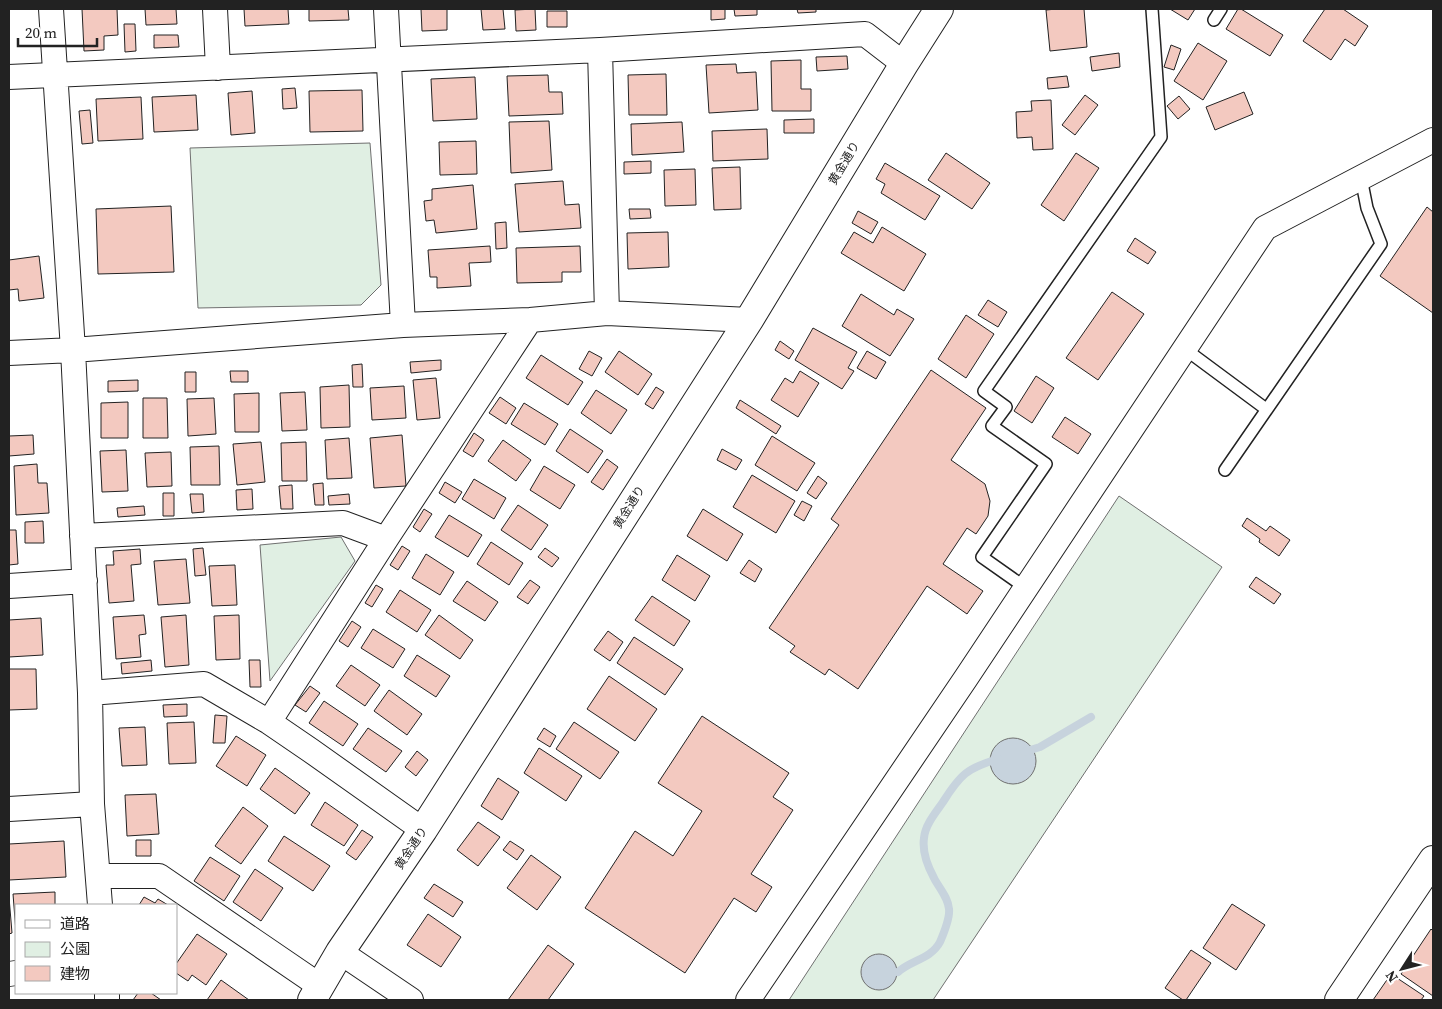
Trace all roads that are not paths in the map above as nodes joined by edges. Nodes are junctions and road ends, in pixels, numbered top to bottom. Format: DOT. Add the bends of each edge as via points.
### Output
graph roads {
  1 [pos="51,9"];
  2 [pos="215,9"];
  3 [pos="386,9"];
  4 [pos="939,9"];
  5 [pos="1152,9"];
  6 [pos="1222,9"];
  7 [pos="1214,20"];
  8 [pos="600,50"];
  9 [pos="388,59"];
  10 [pos="904,64"];
  11 [pos="218,68"];
  12 [pos="54,75"];
  13 [pos="9,77"];
  14 [pos="1433,140"];
  15 [pos="1360,178"];
  16 [pos="607,314"];
  17 [pos="530,320"];
  18 [pos="749,320"];
  19 [pos="403,325"];
  20 [pos="1185,349"];
  21 [pos="73,350"];
  22 [pos="9,353"];
  23 [pos="1266,409"];
  24 [pos="1225,470"];
  25 [pos="82,536"];
  26 [pos="386,539"];
  27 [pos="85,581"];
  28 [pos="9,586"];
  29 [pos="1026,588"];
  30 [pos="90,693"];
  31 [pos="269,722"];
  32 [pos="92,804"];
  33 [pos="9,809"];
  34 [pos="423,830"];
  35 [pos="1433,860"];
  36 [pos="98,876"];
  37 [pos="100,904"];
  38 [pos="340,952"];
  39 [pos="316,993"];
  40 [pos="412,1000"];
  41 [pos="748,1000"];
  42 [pos="1339,1000"];
  1 -- 12 [label="street"];
  2 -- 11 [label="street"];
  3 -- 9 [label="street"];
  4 -- 10 [label="street, 黄金通り"];
  5 -- 29 [label="lane" via="1161,137 984,391 1006,406 992,426 1046,464 982,557"];
  6 -- 7 [label="lane"];
  8 -- 9 [label="street"];
  8 -- 10 [label="street" via="864,34"];
  8 -- 16 [label="street"];
  9 -- 11 [label="street"];
  9 -- 19 [label="street"];
  10 -- 18 [label="street, 黄金通り"];
  11 -- 12 [label="street"];
  12 -- 13 [label="street"];
  12 -- 21 [label="street"];
  14 -- 15 [label="street"];
  15 -- 20 [label="street" via="1265,228"];
  15 -- 23 [label="lane" via="1381,244"];
  16 -- 17 [label="street"];
  16 -- 18 [label="street"];
  17 -- 19 [label="street"];
  17 -- 26 [label="street"];
  18 -- 34 [label="street, 黄金通り"];
  19 -- 21 [label="street"];
  20 -- 23 [label="lane"];
  20 -- 29 [label="street"];
  21 -- 22 [label="street"];
  21 -- 25 [label="street"];
  23 -- 24 [label="lane"];
  25 -- 26 [label="street" via="343,523"];
  25 -- 27 [label="street"];
  26 -- 31 [label="street"];
  27 -- 28 [label="street"];
  27 -- 30 [label="street"];
  29 -- 41 [label="street"];
  30 -- 31 [label="street" via="204,684"];
  30 -- 32 [label="street"];
  31 -- 34 [label="street"];
  32 -- 33 [label="street"];
  32 -- 36 [label="street"];
  34 -- 38 [label="street, 黄金通り"];
  35 -- 42 [label="street"];
  36 -- 37 [label="street"];
  36 -- 39 [label="street" via="159,876"];
  38 -- 39 [label="street, 黄金通り"];
  38 -- 40 [label="street"];
}
